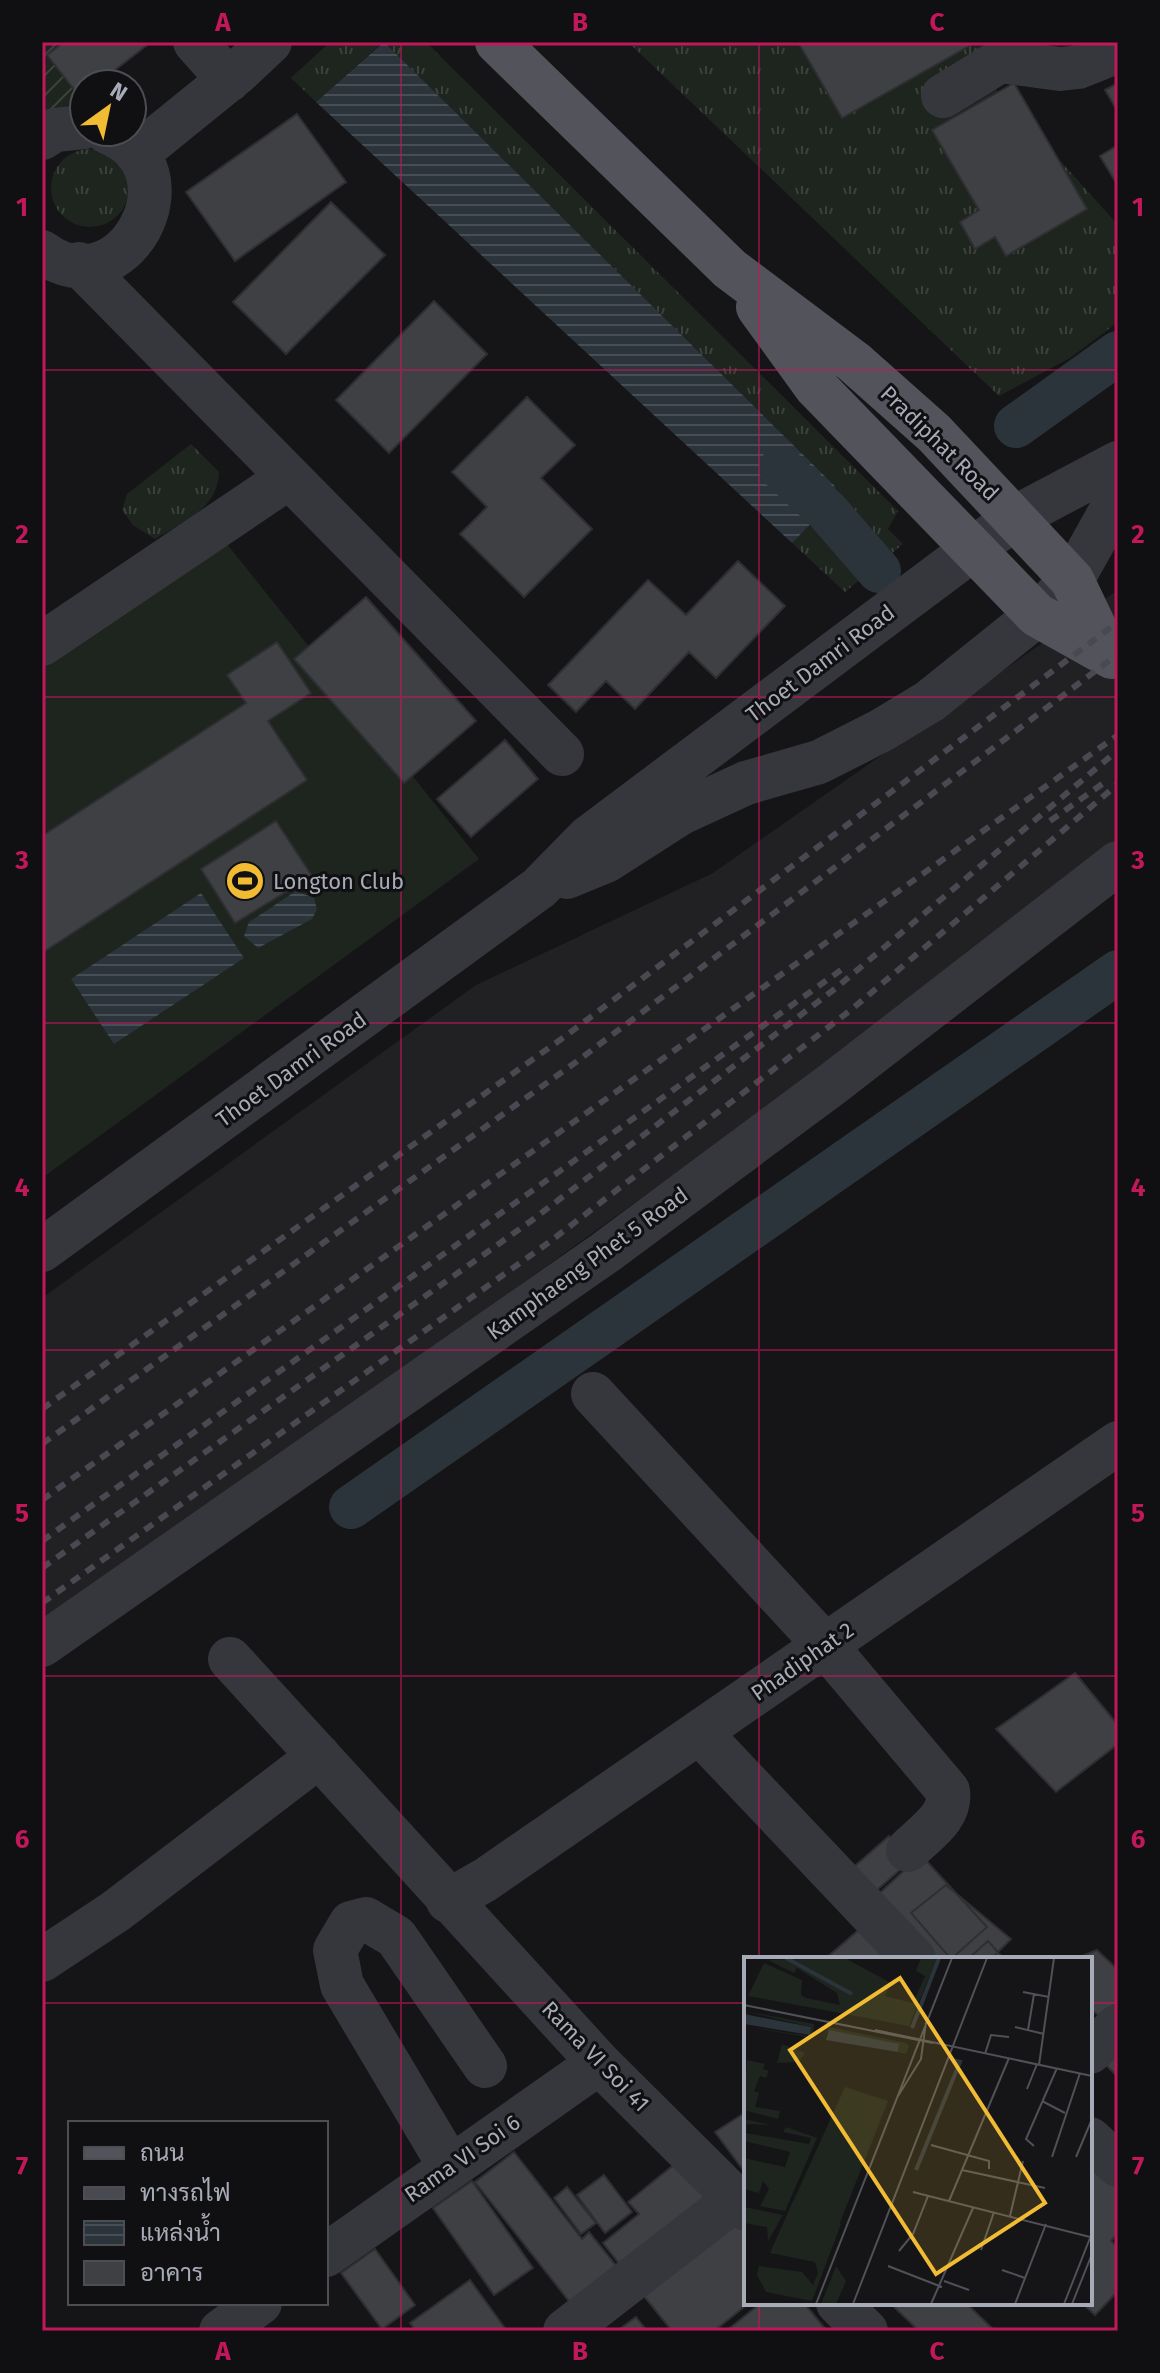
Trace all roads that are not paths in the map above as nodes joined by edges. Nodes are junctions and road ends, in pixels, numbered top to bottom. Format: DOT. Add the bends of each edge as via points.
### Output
graph roads {
  1 [pos="195,42"];
  2 [pos="270,42"];
  3 [pos="497,42"];
  4 [pos="1118,51"];
  5 [pos="229,80"];
  6 [pos="943,96"];
  7 [pos="148,128"];
  8 [pos="68,129"];
  9 [pos="42,138"];
  10 [pos="126,148"];
  11 [pos="61,258"];
  12 [pos="730,269"];
  13 [pos="1118,463"];
  14 [pos="288,478"];
  15 [pos="1118,498"];
  16 [pos="1016,517"];
  17 [pos="976,549"];
  18 [pos="1072,580"];
  19 [pos="1037,615"];
  20 [pos="42,644"];
  21 [pos="1113,658"];
  22 [pos="562,754"];
  23 [pos="1112,867"];
  24 [pos="539,888"];
  25 [pos="42,1250"];
  26 [pos="593,1394"];
  27 [pos="1118,1443"];
  28 [pos="42,1645"];
  29 [pos="825,1645"];
  30 [pos="230,1659"];
  31 [pos="699,1732"];
  32 [pos="319,1756"];
  33 [pos="908,1850"];
  34 [pos="467,1890"];
  35 [pos="912,1957"];
  36 [pos="42,1960"];
  37 [pos="1118,2026"];
  38 [pos="1092,2050"];
  39 [pos="599,2063"];
  40 [pos="485,2066"];
  41 [pos="1092,2141"];
  42 [pos="449,2165"];
  43 [pos="1118,2165"];
  44 [pos="741,2204"];
  45 [pos="328,2254"];
  46 [pos="257,2305"];
  47 [pos="841,2305"];
  48 [pos="221,2331"];
  49 [pos="565,2331"];
  50 [pos="866,2331"];
  1 -- 5 [label="street"];
  2 -- 5 [label="street"];
  3 -- 12 [label="main road, Pradiphat Road"];
  4 -- 6 [label="street" via="1060,69 1000,61"];
  5 -- 7 [label="street"];
  8 -- 9 [label="street"];
  10 -- 11 [label="street" via="148,175 150,208 142,230 116,256 93,264"];
  11 -- 14 [label="street"];
  12 -- 16 [label="main road, Pradiphat Road" via="854,362 934,433"];
  12 -- 17 [label="main road, Pradiphat Road" via="816,387"];
  13 -- 16 [label="street, Thoet Damri Road"];
  14 -- 20 [label="street"];
  14 -- 22 [label="street"];
  15 -- 18 [label="street, Thoet Damri Road"];
  16 -- 17 [label="street, Thoet Damri Road"];
  16 -- 18 [label="main road, Pradiphat Road"];
  17 -- 19 [label="main road, Pradiphat Road"];
  17 -- 24 [label="street, Thoet Damri Road" via="589,837"];
  18 -- 19 [label="street, Thoet Damri Road"];
  18 -- 21 [label="main road, Pradiphat Road"];
  19 -- 21 [label="main road, Pradiphat Road"];
  19 -- 24 [label="street, Thoet Damri Road" via="930,701 882,730 819,762 746,783 681,813 606,861"];
  23 -- 28 [label="street, Kamphaeng Phet 5 Road" via="606,1252"];
  24 -- 25 [label="street, Thoet Damri Road"];
  26 -- 29 [label="street"];
  27 -- 29 [label="street, Phadiphat 2"];
  29 -- 31 [label="street, Phadiphat 2"];
  29 -- 33 [label="street" via="948,1791 950,1802 943,1815"];
  30 -- 32 [label="street, Rama VI Soi 41"];
  31 -- 34 [label="street, Phadiphat 2"];
  31 -- 35 [label="street"];
  32 -- 34 [label="street, Rama VI Soi 41"];
  32 -- 36 [label="street" via="116,1911"];
  34 -- 39 [label="street, Rama VI Soi 41"];
  37 -- 38 [label="street"];
  39 -- 42 [label="street, Rama VI Soi 6"];
  39 -- 44 [label="street, Rama VI Soi 41"];
  40 -- 42 [label="street" via="396,1937 366,1919 351,1923 335,1950 342,1985"];
  41 -- 43 [label="street"];
  42 -- 45 [label="street, Rama VI Soi 6"];
  44 -- 49 [label="street"];
  46 -- 48 [label="street"];
  47 -- 50 [label="street"];
}
